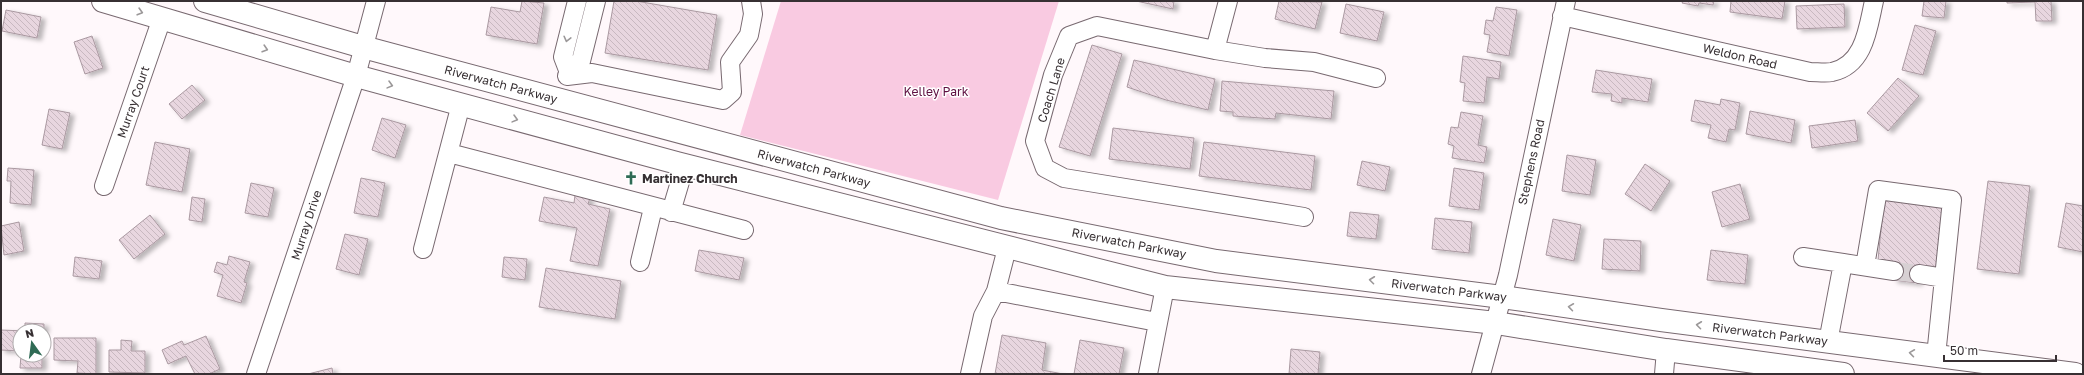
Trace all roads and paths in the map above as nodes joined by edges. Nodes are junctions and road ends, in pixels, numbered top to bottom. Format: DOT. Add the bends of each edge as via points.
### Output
graph roads {
  1 [pos="103,1"];
  2 [pos="205,1"];
  3 [pos="376,1"];
  4 [pos="577,1"];
  5 [pos="596,1"];
  6 [pos="752,1"];
  7 [pos="1228,1"];
  8 [pos="1874,1"];
  9 [pos="1564,8"];
  10 [pos="162,18"];
  11 [pos="364,47"];
  12 [pos="1215,50"];
  13 [pos="568,73"];
  14 [pos="356,76"];
  15 [pos="1376,78"];
  16 [pos="561,100"];
  17 [pos="461,104"];
  18 [pos="449,154"];
  19 [pos="685,165"];
  20 [pos="104,186"];
  21 [pos="653,208"];
  22 [pos="671,212"];
  23 [pos="1304,217"];
  24 [pos="744,230"];
  25 [pos="1007,248"];
  26 [pos="423,249"];
  27 [pos="1803,258"];
  28 [pos="640,262"];
  29 [pos="1843,263"];
  30 [pos="1865,266"];
  31 [pos="1894,271"];
  32 [pos="1919,274"];
  33 [pos="1944,278"];
  34 [pos="1165,287"];
  35 [pos="996,291"];
  36 [pos="1502,297"];
  37 [pos="1157,322"];
  38 [pos="1496,323"];
  39 [pos="1828,342"];
  40 [pos="1666,350"];
  41 [pos="1936,356"];
  42 [pos="256,374"];
  43 [pos="970,374"];
  44 [pos="1148,374"];
  45 [pos="1481,374"];
  46 [pos="1664,374"];
  47 [pos="1843,374"];
  48 [pos="2075,374"];
  1 -- 10 [label="main road, one-way"];
  2 -- 11 [label="main road, Riverwatch Parkway"];
  3 -- 11 [label="street, Murray Drive"];
  4 -- 13 [label="street, one-way" via="563,57"];
  5 -- 13 [label="street" via="581,61"];
  6 -- 13 [label="street" via="753,14 749,35 730,62 732,92 724,100 592,73"];
  7 -- 12 [label="street"];
  8 -- 9 [label="street, Weldon Road" via="1865,44 1852,62 1833,72 1810,72"];
  9 -- 36 [label="street, Stephens Road"];
  10 -- 14 [label="main road, one-way"];
  10 -- 20 [label="street, Murray Court"];
  11 -- 14 [label="street, Murray Drive"];
  11 -- 16 [label="main road, Riverwatch Parkway"];
  12 -- 15 [label="street, Coach Lane" via="1314,62"];
  12 -- 23 [label="street, Coach Lane" via="1097,26 1069,36 1053,75 1035,141 1045,168 1064,178"];
  13 -- 16 [label="street"];
  14 -- 17 [label="main road, one-way"];
  14 -- 42 [label="street, Murray Drive"];
  36 -- 16 [label="main road, Riverwatch Parkway, one-way" via="1216,261 1001,218"];
  17 -- 18 [label="street"];
  17 -- 19 [label="main road, one-way"];
  18 -- 21 [label="street"];
  18 -- 26 [label="street"];
  19 -- 22 [label="street"];
  19 -- 25 [label="main road"];
  21 -- 22 [label="street"];
  21 -- 28 [label="street"];
  22 -- 24 [label="street"];
  25 -- 34 [label="main road"];
  25 -- 35 [label="street"];
  27 -- 29 [label="street"];
  29 -- 30 [label="street"];
  29 -- 39 [label="street"];
  30 -- 31 [label="street"];
  30 -- 33 [label="street" via="1878,190 1952,200"];
  32 -- 33 [label="street"];
  33 -- 41 [label="street"];
  34 -- 37 [label="street"];
  34 -- 38 [label="main road"];
  35 -- 37 [label="street"];
  35 -- 43 [label="street" via="983,316"];
  36 -- 38 [label="street, Stephens Road"];
  39 -- 36 [label="main road, Riverwatch Parkway, one-way"];
  37 -- 44 [label="street"];
  38 -- 40 [label="main road"];
  38 -- 45 [label="street, Stephens Road"];
  41 -- 39 [label="main road, Riverwatch Parkway, one-way"];
  40 -- 46 [label="street"];
  40 -- 47 [label="main road"];
  41 -- 48 [label="main road, Riverwatch Parkway"];
}
